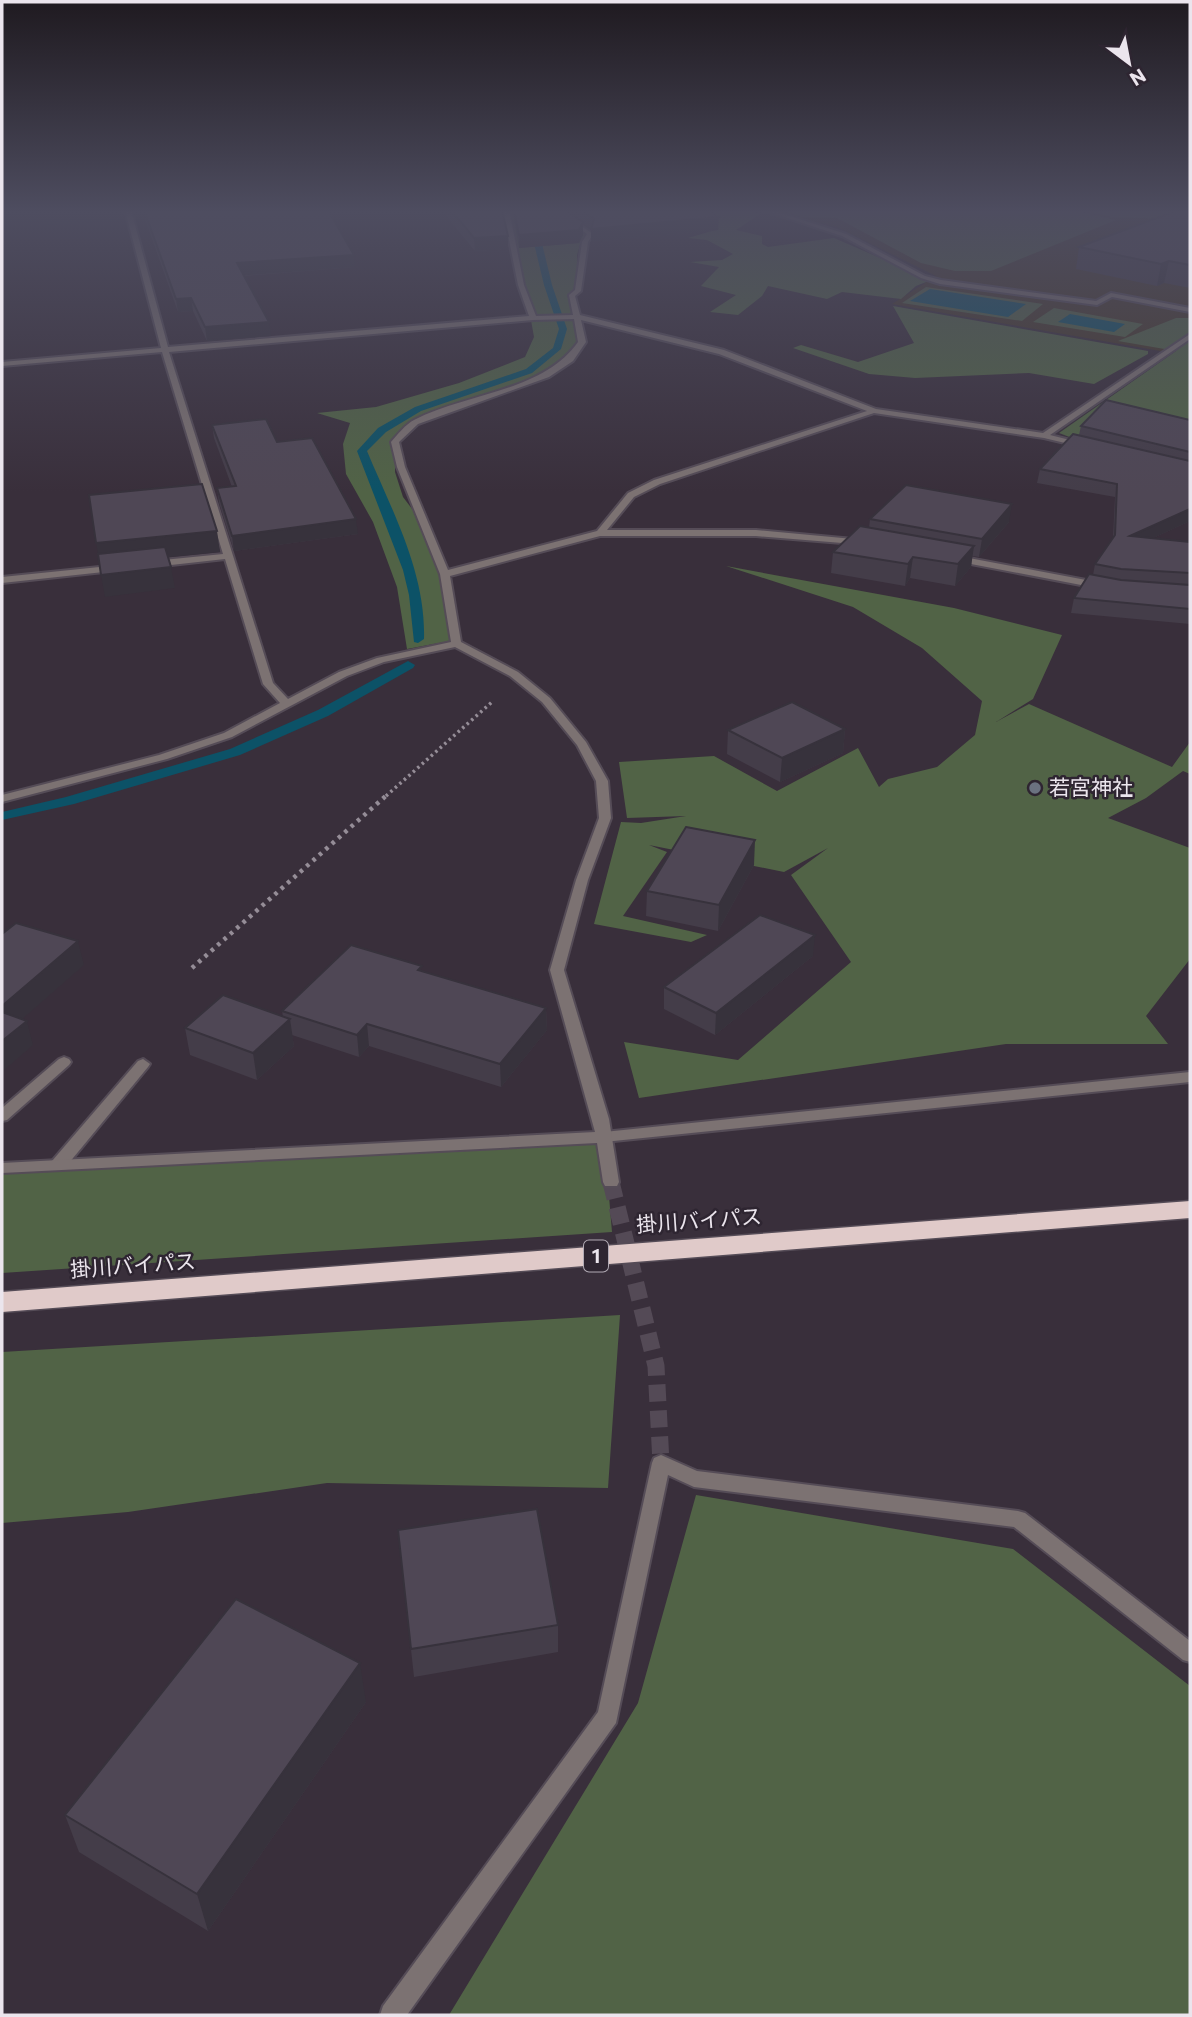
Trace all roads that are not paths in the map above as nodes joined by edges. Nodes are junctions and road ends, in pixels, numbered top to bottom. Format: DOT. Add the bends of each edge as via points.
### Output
graph roads {
  1 [pos="153,304"];
  2 [pos="528,304"];
  3 [pos="573,304"];
  4 [pos="1159,304"];
  5 [pos="1190,310"];
  6 [pos="574,317"];
  7 [pos="533,318"];
  8 [pos="1190,336"];
  9 [pos="165,350"];
  10 [pos="2,364"];
  11 [pos="874,411"];
  12 [pos="1044,436"];
  13 [pos="1097,449"];
  14 [pos="600,533"];
  15 [pos="877,544"];
  16 [pos="228,556"];
  17 [pos="943,556"];
  18 [pos="444,574"];
  19 [pos="2,580"];
  20 [pos="1118,589"];
  21 [pos="456,644"];
  22 [pos="287,704"];
  23 [pos="2,799"];
  24 [pos="64,1062"];
  25 [pos="143,1064"];
  26 [pos="1190,1077"];
  27 [pos="2,1116"];
  28 [pos="604,1137"];
  29 [pos="58,1165"];
  30 [pos="2,1168"];
  31 [pos="611,1182"];
  32 [pos="1190,1209"];
  33 [pos="2,1302"];
  34 [pos="1190,1653"];
  35 [pos="392,2015"];
  1 -- 9 [label="street"];
  2 -- 7 [label="street"];
  3 -- 6 [label="street"];
  4 -- 5 [label="street"];
  6 -- 7 [label="street"];
  6 -- 11 [label="street" via="721,352"];
  6 -- 18 [label="street" via="582,342 570,359 546,374 415,422 395,442"];
  7 -- 9 [label="street"];
  8 -- 12 [label="street"];
  9 -- 10 [label="street"];
  9 -- 16 [label="street"];
  11 -- 12 [label="street"];
  11 -- 14 [label="street" via="657,482 631,495"];
  12 -- 13 [label="street"];
  14 -- 15 [label="street" via="757,533"];
  14 -- 18 [label="street"];
  16 -- 19 [label="street"];
  16 -- 22 [label="street" via="268,684"];
  17 -- 20 [label="street"];
  18 -- 21 [label="street"];
  21 -- 22 [label="street" via="381,660"];
  21 -- 28 [label="street" via="514,674 546,700 582,744 602,781 605,818 557,970"];
  22 -- 23 [label="street" via="228,736"];
  24 -- 27 [label="street"];
  25 -- 29 [label="street"];
  26 -- 28 [label="street"];
  28 -- 29 [label="street"];
  28 -- 31 [label="street"];
  29 -- 30 [label="street"];
  32 -- 33 [label="highway, 掛川バイパス / 1"];
  34 -- 35 [label="street" via="1018,1519 694,1479 662,1463 608,1716"];
}
